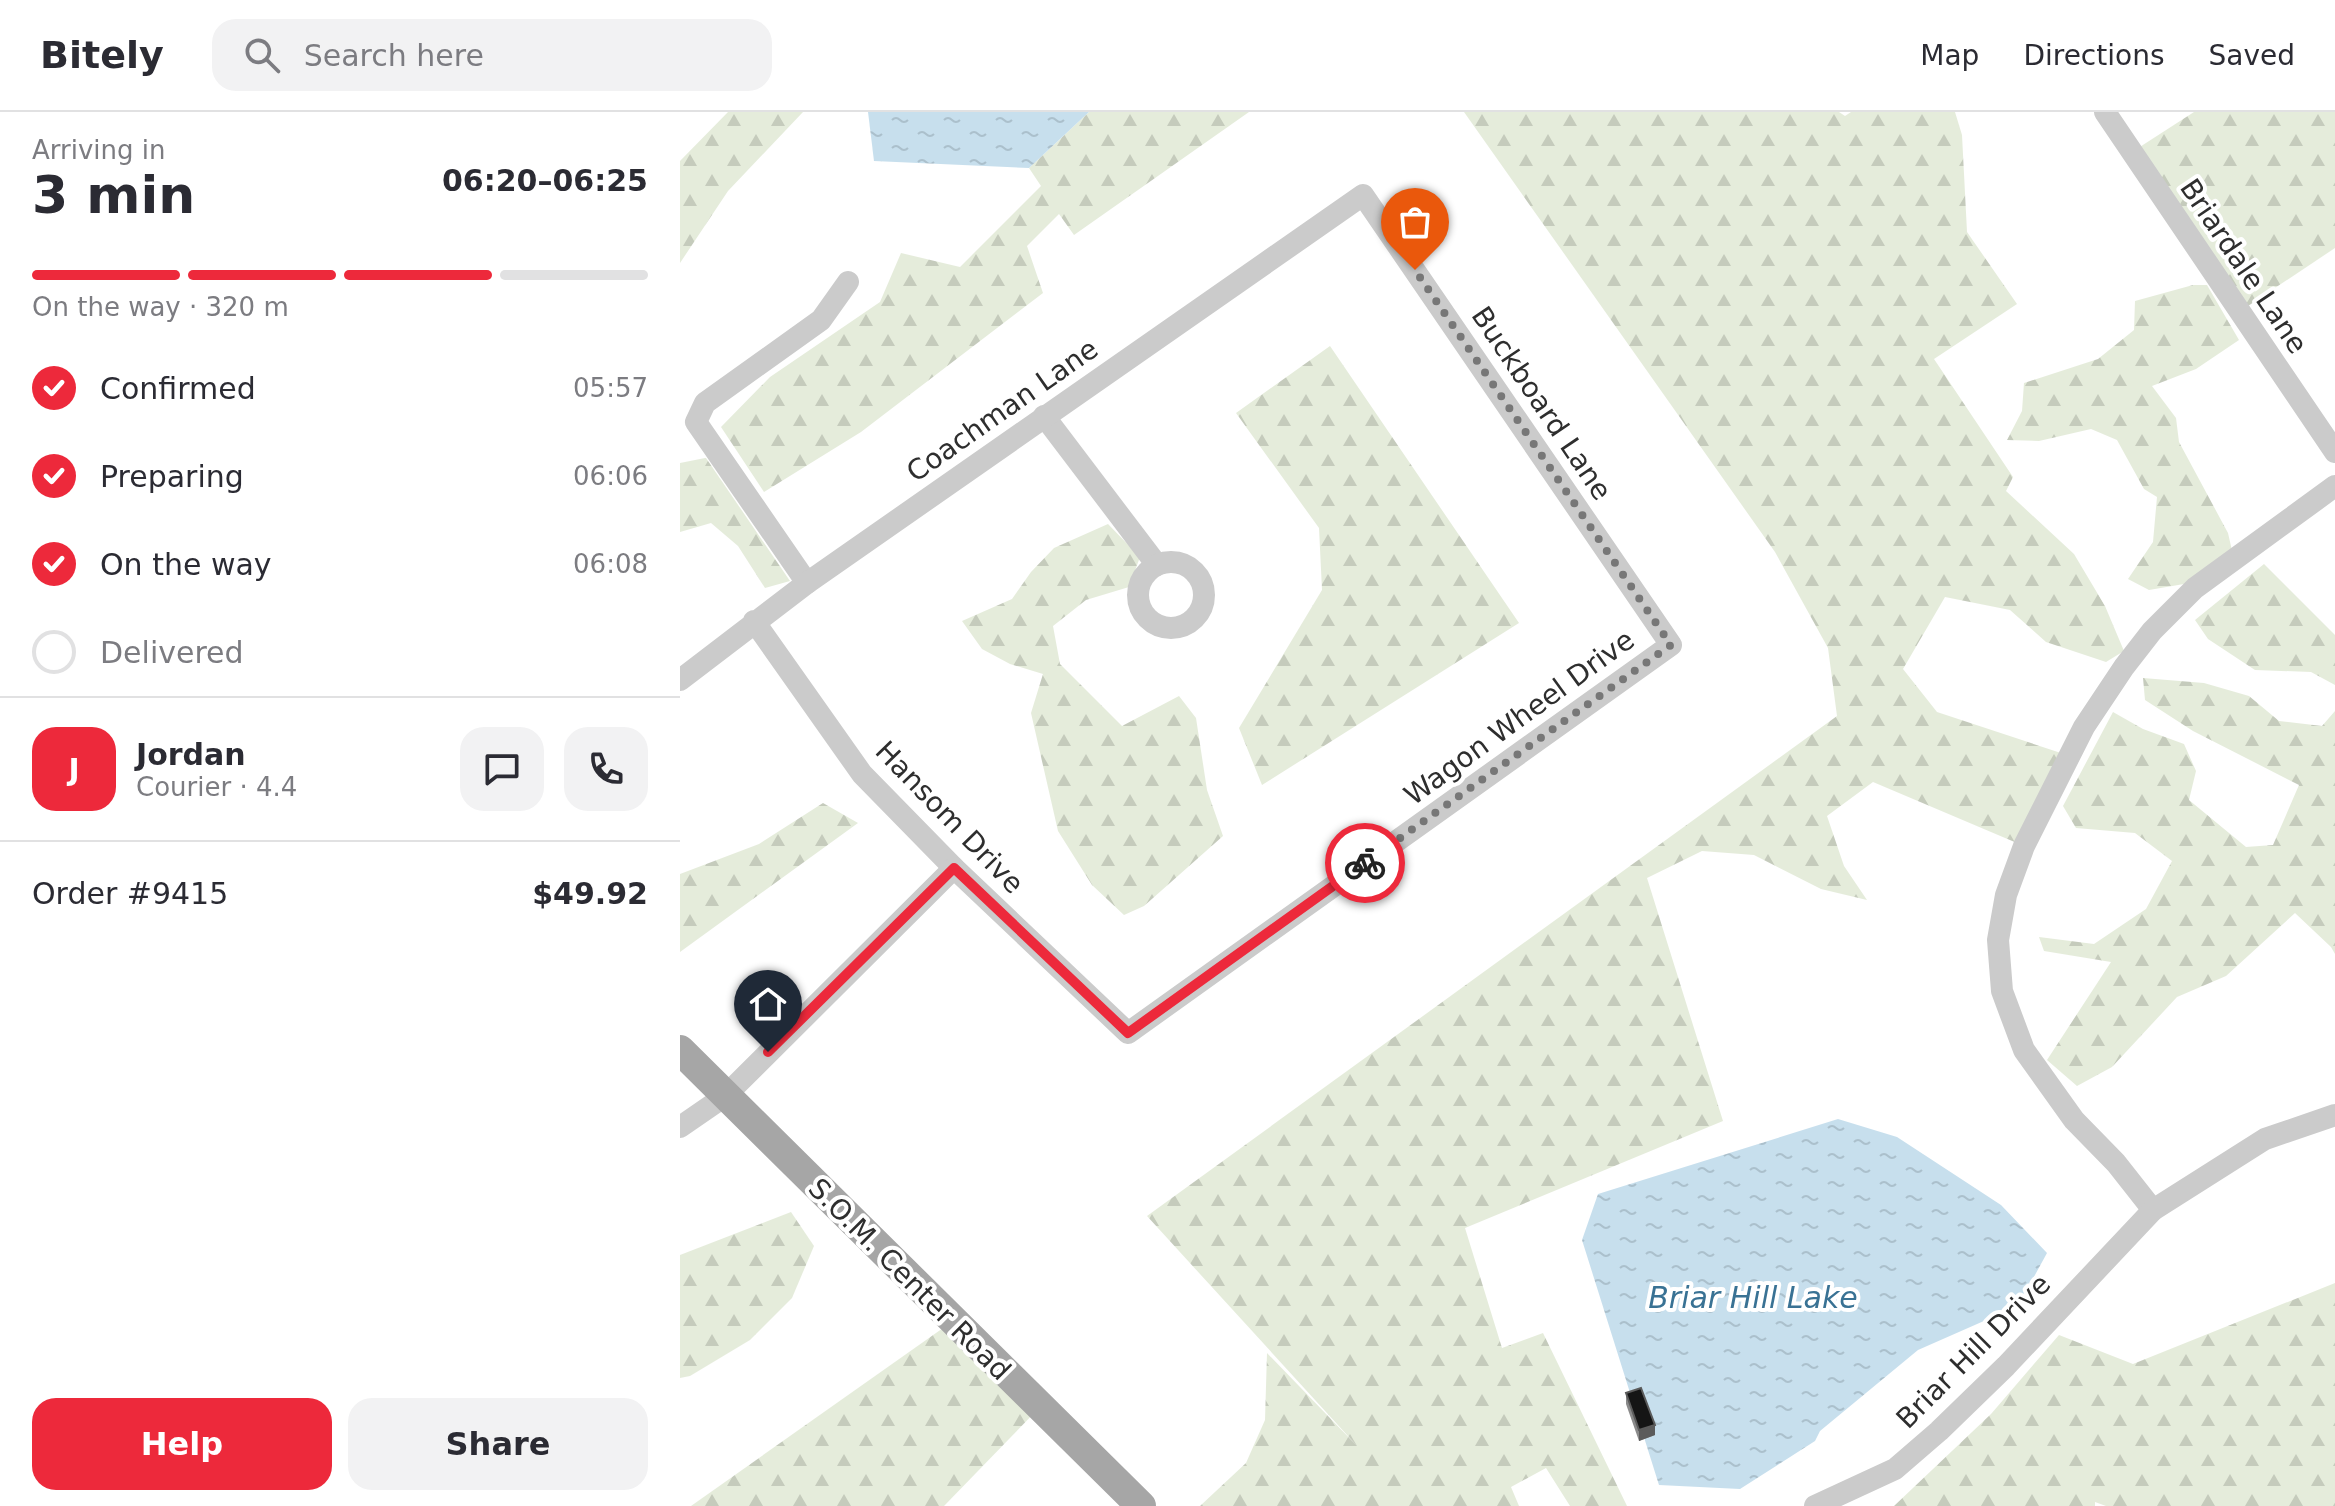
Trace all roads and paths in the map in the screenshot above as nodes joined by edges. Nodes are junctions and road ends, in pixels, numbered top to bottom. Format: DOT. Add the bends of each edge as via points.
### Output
graph roads {
  1 [pos="2105,112"];
  2 [pos="1363,195"];
  3 [pos="848,282"];
  4 [pos="1044,416"];
  5 [pos="2335,452"];
  6 [pos="2335,486"];
  7 [pos="1157,565"];
  8 [pos="807,583"];
  9 [pos="754,621"];
  10 [pos="1671,645"];
  11 [pos="680,680"];
  12 [pos="954,868"];
  13 [pos="1128,1033"];
  14 [pos="680,1050"];
  15 [pos="725,1096"];
  16 [pos="2335,1115"];
  17 [pos="680,1127"];
  18 [pos="2153,1210"];
  19 [pos="1141,1506"];
  20 [pos="1815,1506"];
  1 -- 5 [label="street, Briardale Lane"];
  2 -- 4 [label="street, Coachman Lane"];
  2 -- 10 [label="street, Buckboard Lane"];
  3 -- 8 [label="street" via="821,320 705,403 696,422"];
  4 -- 7 [label="street"];
  4 -- 8 [label="street, Coachman Lane"];
  6 -- 18 [label="street" via="2195,588 2152,631 2084,727 2024,846 2006,895 1998,940 2002,991 2024,1050 2074,1120"];
  8 -- 9 [label="street, Coachman Lane"];
  9 -- 11 [label="street, Coachman Lane"];
  9 -- 12 [label="street, Hansom Drive" via="862,774"];
  10 -- 13 [label="street, Wagon Wheel Drive"];
  12 -- 13 [label="street, Hansom Drive"];
  12 -- 15 [label="street"];
  14 -- 15 [label="main road, S.O.M. Center Road"];
  15 -- 17 [label="street"];
  15 -- 19 [label="main road, S.O.M. Center Road"];
  16 -- 18 [label="street, Briar Hill Drive" via="2265,1139"];
  18 -- 20 [label="street, Briar Hill Drive" via="1939,1431 1895,1469"];
}
